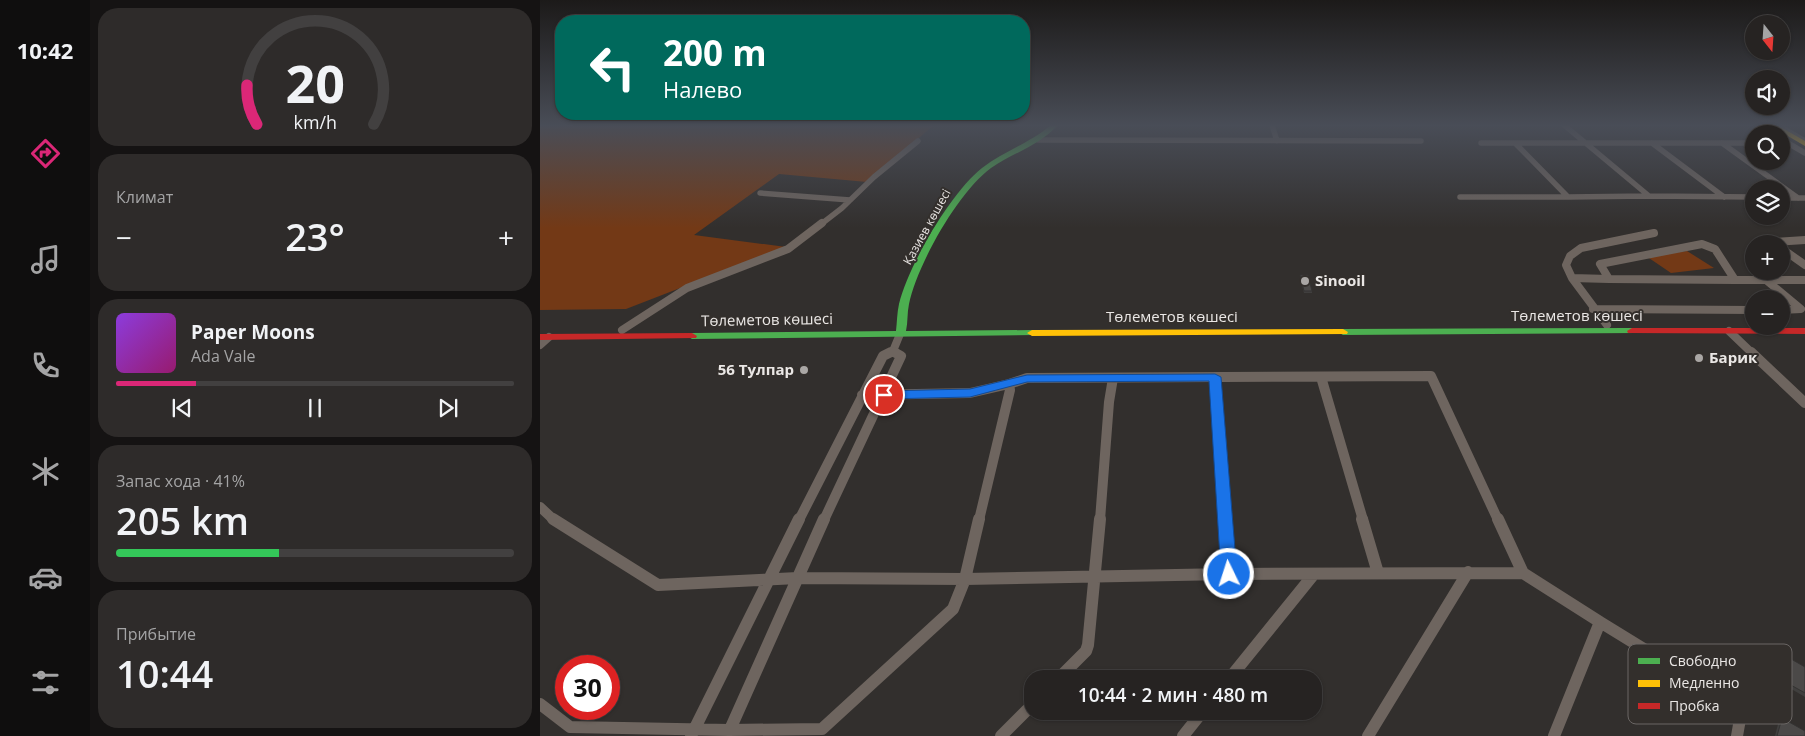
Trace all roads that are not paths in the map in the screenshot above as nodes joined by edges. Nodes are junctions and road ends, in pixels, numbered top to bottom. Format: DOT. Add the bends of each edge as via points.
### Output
graph roads {
  1 [pos="896,159"];
  2 [pos="1003,159"];
  3 [pos="1531,159"];
  4 [pos="1604,159"];
  5 [pos="1674,159"];
  6 [pos="1745,159"];
  7 [pos="760,193"];
  8 [pos="1649,196"];
  9 [pos="1460,197"];
  10 [pos="1568,197"];
  11 [pos="1724,197"];
  12 [pos="1745,198"];
  13 [pos="1801,198"];
  14 [pos="850,200"];
  15 [pos="1654,234"];
  16 [pos="1805,240"];
  17 [pos="1790,241"];
  18 [pos="1790,254"];
  19 [pos="1805,265"];
  20 [pos="1572,278"];
  21 [pos="1609,279"];
  22 [pos="1745,279"];
  23 [pos="1790,279"];
  24 [pos="1735,280"];
  25 [pos="1772,280"];
  26 [pos="1805,280"];
  27 [pos="1593,309"];
  28 [pos="1803,309"];
  29 [pos="1745,310"];
  30 [pos="1790,310"];
  31 [pos="1745,324"];
  32 [pos="1790,324"];
  33 [pos="1805,324"];
  34 [pos="1607,325"];
  35 [pos="1633,328"];
  36 [pos="622,330"];
  37 [pos="901,331"];
  38 [pos="1729,331"];
  39 [pos="1805,331"];
  40 [pos="758,332"];
  41 [pos="542,338"];
  42 [pos="893,351"];
  43 [pos="1215,377"];
  44 [pos="1321,377"];
  45 [pos="1112,378"];
  46 [pos="1009,384"];
  47 [pos="862,395"];
  48 [pos="884,395"];
  49 [pos="1805,403"];
  50 [pos="540,507"];
  51 [pos="1468,572"];
  52 [pos="1378,573"];
  53 [pos="1523,573"];
  54 [pos="1229,574"];
  55 [pos="1314,574"];
  56 [pos="1096,576"];
  57 [pos="798,578"];
  58 [pos="965,578"];
  59 [pos="768,580"];
  60 [pos="1600,622"];
  61 [pos="1636,644"];
  62 [pos="1067,670"];
  63 [pos="1236,670"];
  64 [pos="540,704"];
  65 [pos="1024,713"];
  66 [pos="1196,720"];
  67 [pos="693,733"];
  68 [pos="728,733"];
  69 [pos="1001,736"];
  70 [pos="1183,736"];
  71 [pos="1368,736"];
  72 [pos="1554,736"];
  1 -- 14 [label="street"];
  2 -- 37 [label="main road, Қазиев көшесі" via="967,185 932,243 902,309"];
  3 -- 10 [label="street"];
  4 -- 8 [label="street"];
  5 -- 11 [label="street"];
  6 -- 13 [label="street"];
  7 -- 14 [label="street"];
  8 -- 10 [label="street"];
  8 -- 11 [label="street"];
  9 -- 10 [label="street"];
  11 -- 12 [label="street"];
  14 -- 36 [label="street" via="788,249 687,288"];
  15 -- 20 [label="street" via="1581,248 1570,256 1566,265"];
  16 -- 17 [label="street"];
  18 -- 19 [label="street"];
  20 -- 21 [label="street"];
  20 -- 27 [label="street"];
  21 -- 24 [label="street"];
  21 -- 24 [label="street" via="1600,264 1702,244 1715,249"];
  22 -- 24 [label="street"];
  23 -- 26 [label="street"];
  25 -- 28 [label="street"];
  27 -- 29 [label="street"];
  27 -- 34 [label="street"];
  28 -- 30 [label="street"];
  31 -- 35 [label="main road, Төлеметов көшесі"];
  32 -- 33 [label="main road"];
  34 -- 35 [label="main road, Төлеметов көшесі"];
  34 -- 37 [label="main road, Төлеметов көшесі"];
  35 -- 37 [label="main road, Төлеметов көшесі"];
  35 -- 38 [label="main road, Төлеметов көшесі"];
  36 -- 40 [label="main road, Төлеметов көшесі"];
  36 -- 41 [label="main road, Төлеметов көшесі"];
  37 -- 40 [label="main road, Төлеметов көшесі"];
  37 -- 42 [label="street"];
  38 -- 39 [label="main road, Төлеметов көшесі"];
  38 -- 49 [label="street"];
  40 -- 41 [label="main road, Төлеметов көшесі"];
  42 -- 47 [label="street" via="883,356"];
  42 -- 48 [label="street" via="901,356"];
  43 -- 44 [label="street"];
  43 -- 45 [label="street"];
  43 -- 54 [label="street"];
  44 -- 52 [label="street"];
  44 -- 53 [label="street" via="1431,376"];
  45 -- 46 [label="street" via="1027,378"];
  45 -- 56 [label="street"];
  46 -- 48 [label="street" via="970,393"];
  46 -- 58 [label="street"];
  47 -- 48 [label="street"];
  47 -- 59 [label="street"];
  48 -- 57 [label="street"];
  50 -- 59 [label="street" via="558,523 658,585"];
  51 -- 52 [label="street"];
  51 -- 53 [label="street"];
  51 -- 71 [label="street"];
  52 -- 55 [label="street"];
  53 -- 60 [label="street"];
  54 -- 55 [label="street"];
  54 -- 56 [label="street"];
  55 -- 63 [label="street"];
  56 -- 58 [label="street"];
  56 -- 62 [label="street" via="1088,645"];
  57 -- 58 [label="street"];
  57 -- 59 [label="street"];
  57 -- 68 [label="street"];
  58 -- 68 [label="street" via="950,613 822,729"];
  59 -- 67 [label="street"];
  60 -- 61 [label="street"];
  60 -- 72 [label="street"];
  64 -- 67 [label="street" via="570,727"];
  65 -- 69 [label="street"];
  66 -- 70 [label="street"];
  67 -- 68 [label="street"];
}
